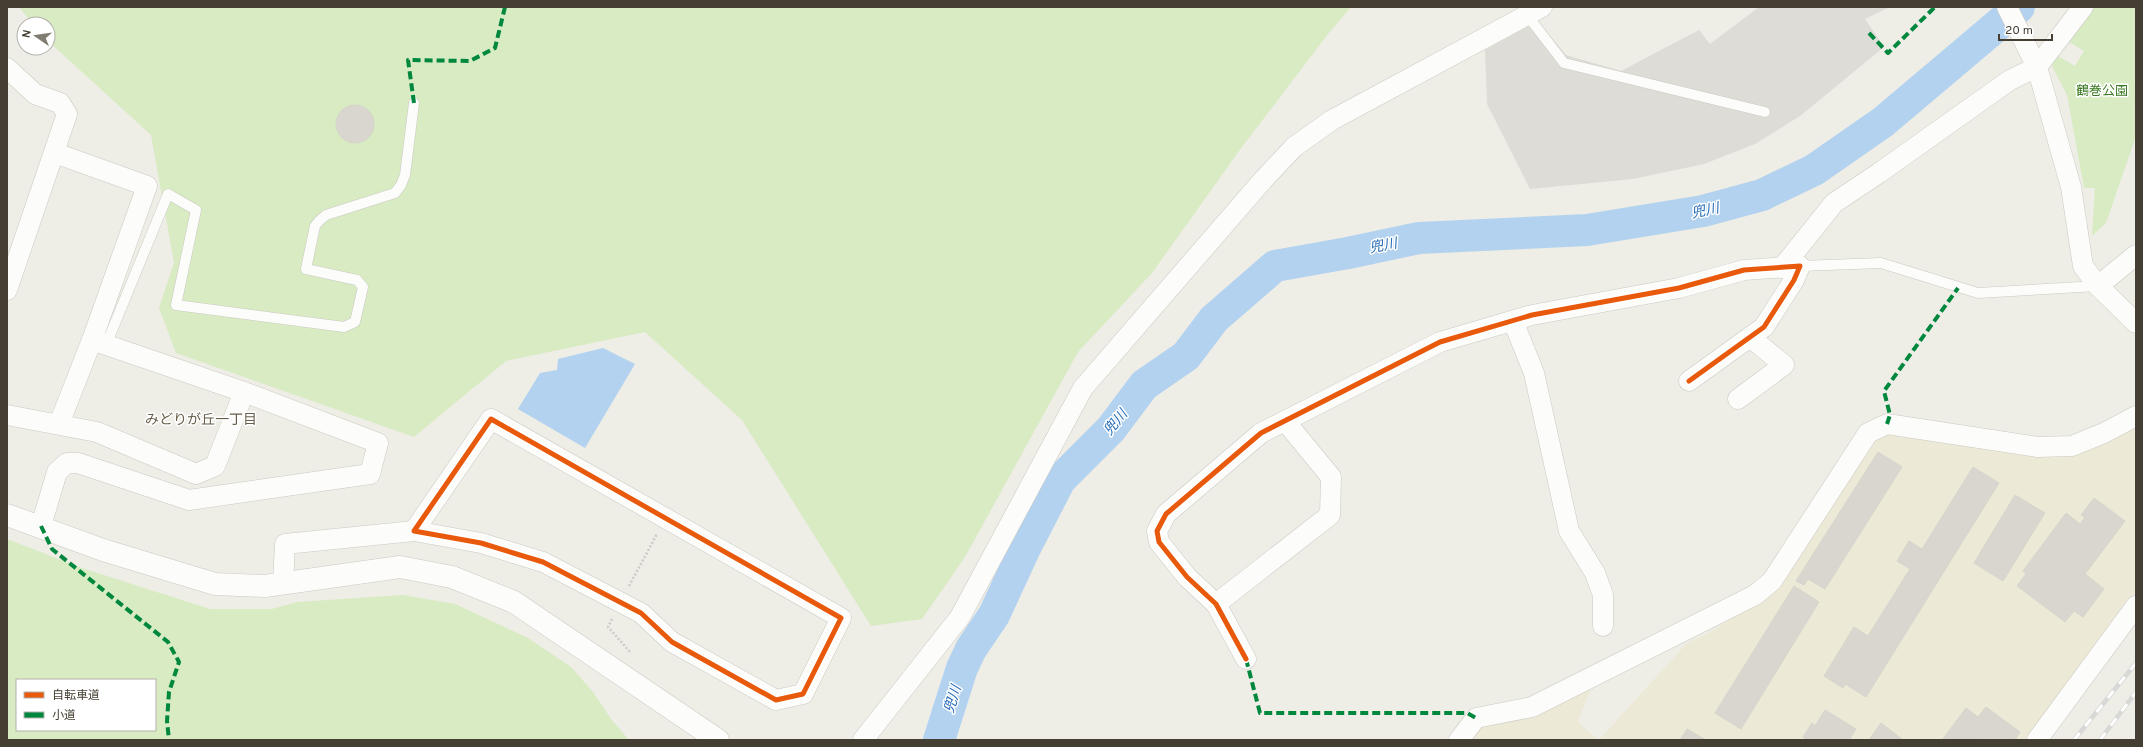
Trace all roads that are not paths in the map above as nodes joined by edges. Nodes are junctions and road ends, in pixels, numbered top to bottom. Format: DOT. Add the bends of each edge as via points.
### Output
graph roads {
  1 [pos="2007,7"];
  2 [pos="2083,7"];
  3 [pos="1535,11"];
  4 [pos="2034,63"];
  5 [pos="7,68"];
  6 [pos="414,103"];
  7 [pos="1765,112"];
  8 [pos="55,153"];
  9 [pos="2136,255"];
  10 [pos="1791,267"];
  11 [pos="2098,286"];
  12 [pos="7,290"];
  13 [pos="1513,321"];
  14 [pos="2136,323"];
  15 [pos="1750,337"];
  16 [pos="99,342"];
  17 [pos="1689,381"];
  18 [pos="244,392"];
  19 [pos="1738,399"];
  20 [pos="7,415"];
  21 [pos="2136,416"];
  22 [pos="1285,421"];
  23 [pos="59,424"];
  24 [pos="7,515"];
  25 [pos="41,526"];
  26 [pos="414,531"];
  27 [pos="283,583"];
  28 [pos="1216,604"];
  29 [pos="2136,606"];
  30 [pos="1603,626"];
  31 [pos="1246,659"];
  32 [pos="718,740"];
  33 [pos="863,740"];
  34 [pos="1459,740"];
  35 [pos="2037,740"];
  1 -- 4 [label="street"];
  2 -- 4 [label="street"];
  3 -- 7 [label="lane" via="1564,63"];
  3 -- 33 [label="street" via="1332,120 1294,147 1263,180 1083,388 960,617"];
  4 -- 10 [label="street" via="1834,203"];
  4 -- 11 [label="street" via="2071,187 2083,266"];
  5 -- 8 [label="street" via="35,94 60,103 67,114"];
  6 -- 16 [label="lane" via="405,175 395,193 326,216 315,226 306,269 357,280 363,287 354,322 344,327 176,305 196,210 168,194"];
  8 -- 12 [label="street"];
  8 -- 16 [label="street" via="147,186"];
  9 -- 11 [label="street"];
  10 -- 11 [label="lane" via="1881,263 1978,293"];
  10 -- 13 [label="street" via="1744,270 1679,288 1532,315"];
  10 -- 15 [label="street" via="1794,280 1764,326"];
  11 -- 14 [label="street"];
  13 -- 22 [label="street" via="1440,342"];
  13 -- 30 [label="street" via="1534,373 1569,531 1595,573 1603,595"];
  15 -- 17 [label="street"];
  15 -- 19 [label="street" via="1784,365"];
  16 -- 18 [label="street"];
  16 -- 23 [label="street"];
  18 -- 23 [label="street" via="215,466 196,474 119,440 97,432"];
  18 -- 25 [label="street" via="378,443 370,474 189,500 78,463 67,463 57,472"];
  20 -- 23 [label="street"];
  21 -- 34 [label="street" via="2072,446 2038,447 1887,424 1868,433 1772,581 1755,595 1532,707 1476,718"];
  22 -- 28 [label="street" via="1331,477 1330,515"];
  22 -- 28 [label="street" via="1261,434 1166,514 1157,531 1159,542 1187,577"];
  24 -- 25 [label="street"];
  25 -- 27 [label="street" via="103,550 215,584 264,586"];
  26 -- 26 [label="street" via="491,419 841,618 803,694 776,700 672,642 641,613 543,562 481,543"];
  26 -- 27 [label="street" via="285,544"];
  27 -- 32 [label="street" via="400,567 452,577 514,602"];
  28 -- 31 [label="street"];
  29 -- 35 [label="street"];
}
